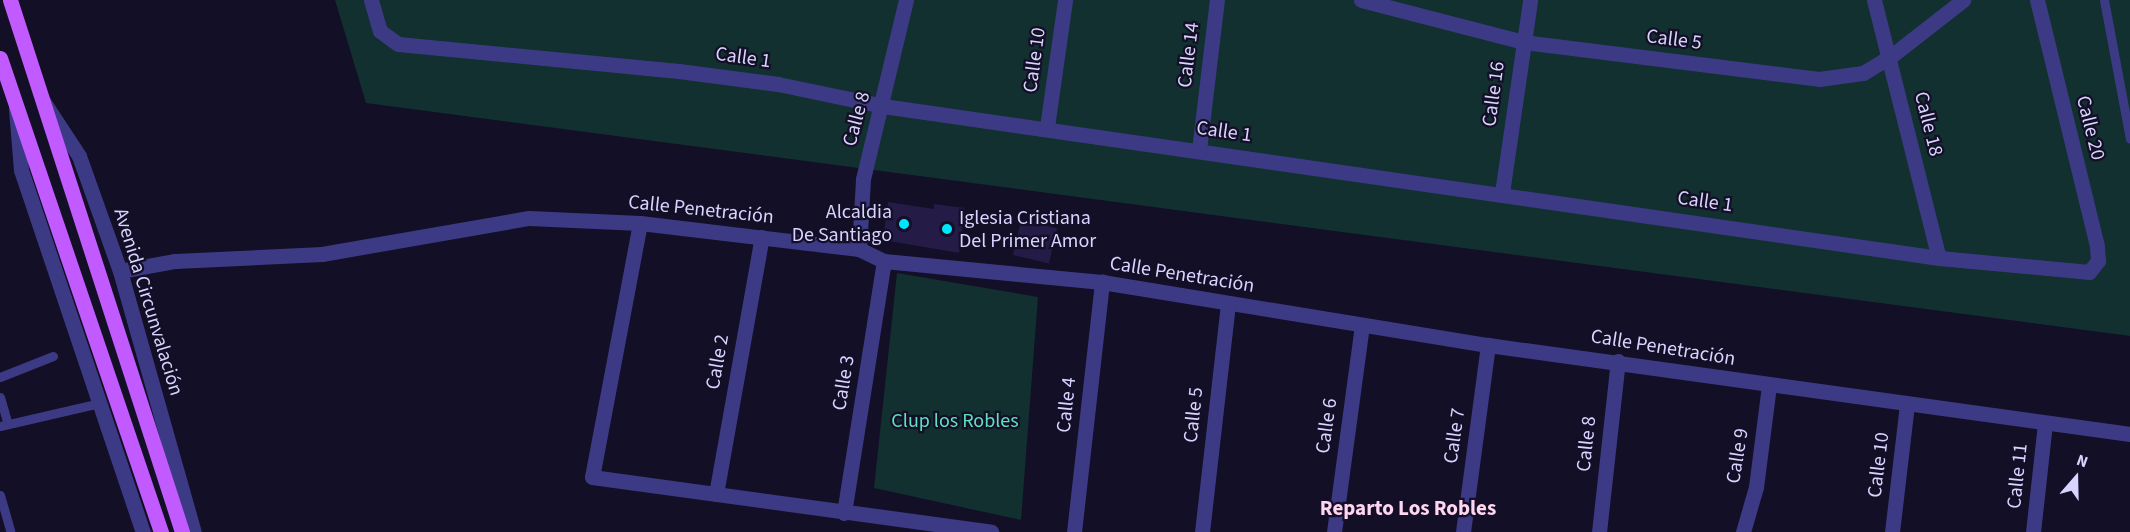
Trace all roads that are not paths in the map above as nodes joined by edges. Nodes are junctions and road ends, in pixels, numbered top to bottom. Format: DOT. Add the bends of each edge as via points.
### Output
graph roads {
  1 [pos="10,0"];
  2 [pos="371,0"];
  3 [pos="906,0"];
  4 [pos="1065,0"];
  5 [pos="1217,0"];
  6 [pos="1361,0"];
  7 [pos="1530,0"];
  8 [pos="1874,0"];
  9 [pos="1963,0"];
  10 [pos="2037,0"];
  11 [pos="2104,0"];
  12 [pos="1523,42"];
  13 [pos="1890,57"];
  14 [pos="0,58"];
  15 [pos="38,94"];
  16 [pos="16,106"];
  17 [pos="883,106"];
  18 [pos="1047,127"];
  19 [pos="2130,140"];
  20 [pos="1199,150"];
  21 [pos="1502,193"];
  22 [pos="640,223"];
  23 [pos="762,237"];
  24 [pos="859,249"];
  25 [pos="1939,258"];
  26 [pos="884,261"];
  27 [pos="2096,266"];
  28 [pos="120,271"];
  29 [pos="1102,282"];
  30 [pos="1228,303"];
  31 [pos="1362,326"];
  32 [pos="1488,345"];
  33 [pos="53,356"];
  34 [pos="1618,361"];
  35 [pos="0,377"];
  36 [pos="1769,386"];
  37 [pos="0,397"];
  38 [pos="100,403"];
  39 [pos="1907,404"];
  40 [pos="4,424"];
  41 [pos="2045,424"];
  42 [pos="2130,434"];
  43 [pos="716,494"];
  44 [pos="0,495"];
  45 [pos="844,513"];
  46 [pos="965,529"];
  47 [pos="10,531"];
  48 [pos="143,532"];
  49 [pos="161,532"];
  50 [pos="182,532"];
  51 [pos="194,532"];
  52 [pos="991,532"];
  53 [pos="1074,532"];
  54 [pos="1202,532"];
  55 [pos="1334,532"];
  56 [pos="1463,532"];
  57 [pos="1599,532"];
  58 [pos="1743,532"];
  59 [pos="1892,532"];
  60 [pos="2033,532"];
  1 -- 15 [label="main road, Avenida Circunvalación"];
  2 -- 17 [label="street, Calle 1" via="380,31 398,44 679,71 778,84"];
  3 -- 17 [label="street, Calle 8"];
  4 -- 18 [label="street, Calle 10"];
  5 -- 20 [label="street, Calle 14"];
  6 -- 12 [label="street, Calle 5"];
  7 -- 12 [label="street, Calle 16"];
  8 -- 13 [label="street, Calle 18"];
  9 -- 13 [label="street, Calle 5"];
  10 -- 27 [label="street, Calle 20" via="2097,246"];
  11 -- 19 [label="lane"];
  12 -- 13 [label="street, Calle 5" via="1819,79 1863,73"];
  12 -- 21 [label="street, Calle 16"];
  13 -- 25 [label="street, Calle 18"];
  14 -- 16 [label="main road"];
  15 -- 28 [label="street, Avenida Circunvalación" via="79,156"];
  15 -- 50 [label="main road, Avenida Circunvalación"];
  16 -- 38 [label="street" via="21,170"];
  16 -- 49 [label="main road"];
  17 -- 18 [label="street, Calle 1"];
  17 -- 24 [label="street, Calle 8" via="863,179"];
  18 -- 20 [label="street, Calle 1"];
  20 -- 21 [label="street, Calle 1"];
  21 -- 25 [label="street, Calle 1"];
  22 -- 23 [label="street, Calle Penetración"];
  22 -- 28 [label="street, Calle Penetración" via="529,218 322,254 175,261"];
  22 -- 43 [label="street" via="592,477"];
  23 -- 24 [label="street, Calle Penetración"];
  23 -- 43 [label="street, Calle 2"];
  24 -- 26 [label="street, Calle Penetración"];
  25 -- 27 [label="street, Calle 1" via="2079,272 2089,272"];
  26 -- 29 [label="street, Calle Penetración"];
  26 -- 45 [label="street, Calle 3"];
  28 -- 51 [label="street, Avenida Circunvalación"];
  29 -- 30 [label="street, Calle Penetración"];
  29 -- 53 [label="street, Calle 4"];
  30 -- 31 [label="street, Calle Penetración"];
  30 -- 54 [label="street, Calle 5"];
  31 -- 32 [label="street, Calle Penetración"];
  31 -- 55 [label="street, Calle 6"];
  32 -- 34 [label="street, Calle Penetración"];
  32 -- 56 [label="street, Calle 7"];
  33 -- 35 [label="lane"];
  34 -- 36 [label="street, Calle Penetración"];
  34 -- 57 [label="street, Calle 8"];
  36 -- 39 [label="street, Calle Penetración"];
  36 -- 58 [label="street, Calle 9" via="1756,487"];
  37 -- 40 [label="lane"];
  38 -- 40 [label="lane"];
  38 -- 48 [label="street"];
  39 -- 41 [label="street, Calle Penetración"];
  39 -- 59 [label="street, Calle 10"];
  41 -- 42 [label="street, Calle Penetración"];
  41 -- 60 [label="street, Calle 11"];
  43 -- 45 [label="street"];
  44 -- 47 [label="lane"];
  45 -- 46 [label="street"];
  46 -- 52 [label="street"];
}
